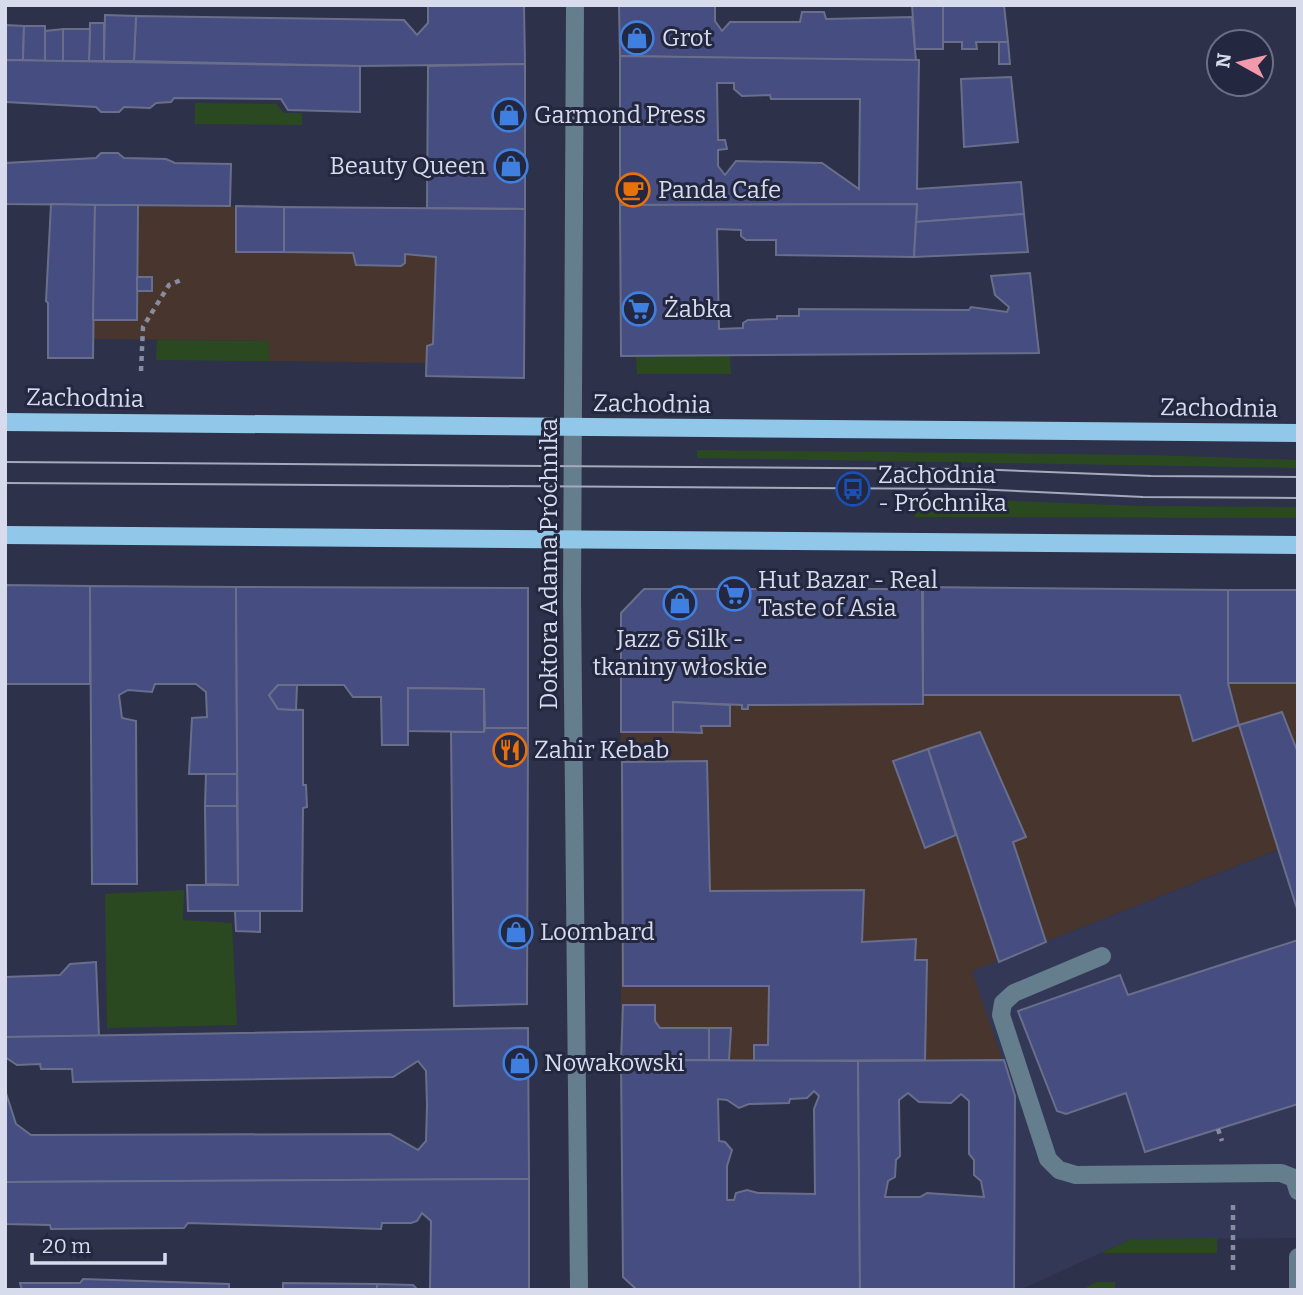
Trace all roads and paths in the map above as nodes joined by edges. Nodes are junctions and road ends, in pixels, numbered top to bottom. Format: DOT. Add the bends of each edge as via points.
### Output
graph roads {
  1 [pos="575,5"];
  2 [pos="181,280"];
  3 [pos="141,371"];
  4 [pos="5,422"];
  5 [pos="573,427"];
  6 [pos="1298,433"];
  7 [pos="5,535"];
  8 [pos="573,541"];
  9 [pos="1298,545"];
  10 [pos="1102,956"];
  11 [pos="1298,1191"];
  12 [pos="1298,1257"];
  13 [pos="579,1290"];
  14 [pos="1298,1290"];
  1 -- 5 [label="street, Doktora Adama Próchnika"];
  2 -- 3 [label="path" via="169,285 143,327"];
  4 -- 5 [label="main road, Zachodnia"];
  5 -- 6 [label="main road, Zachodnia"];
  5 -- 8 [label="street, Doktora Adama Próchnika"];
  7 -- 8 [label="main road"];
  8 -- 9 [label="main road"];
  8 -- 13 [label="street, Doktora Adama Próchnika"];
  10 -- 11 [label="street" via="1014,993 1003,1003 1001,1015 1048,1159 1059,1170 1076,1175 1281,1173 1294,1178"];
  12 -- 14 [label="street"];
}
